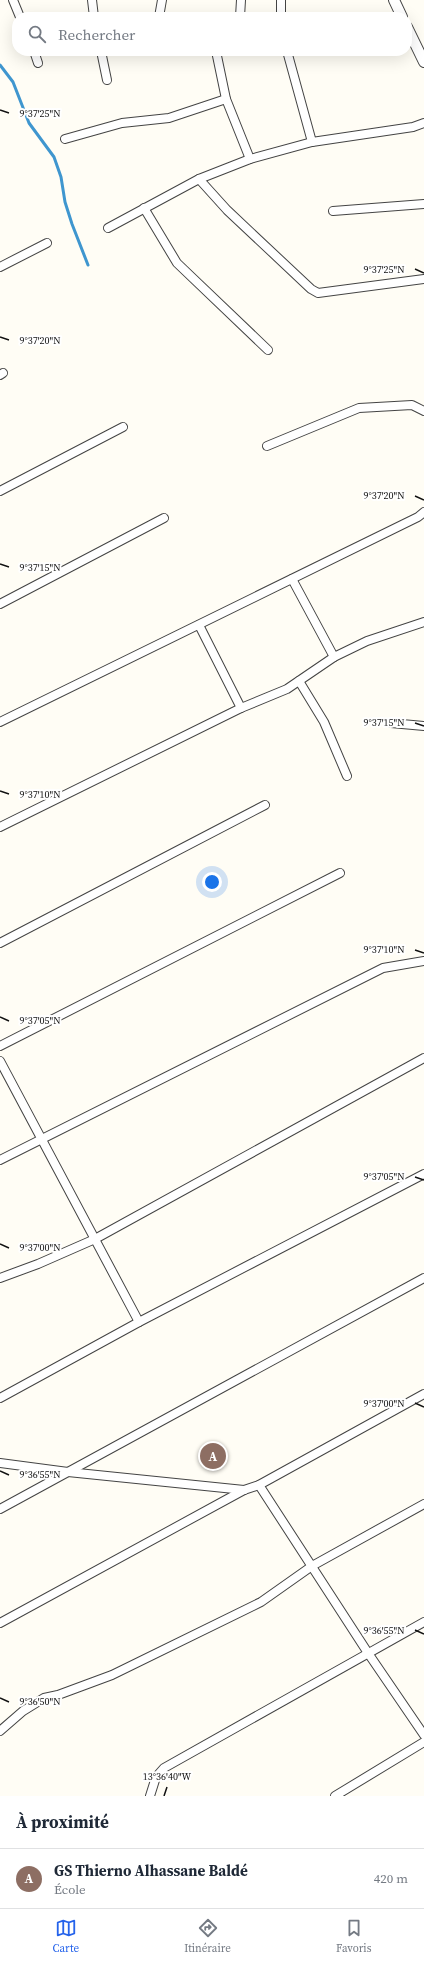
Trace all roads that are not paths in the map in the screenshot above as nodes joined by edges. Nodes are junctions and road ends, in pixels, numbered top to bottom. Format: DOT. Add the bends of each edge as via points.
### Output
graph roads {
  1 [pos="13,0"];
  2 [pos="92,0"];
  3 [pos="162,0"];
  4 [pos="241,0"];
  5 [pos="394,0"];
  6 [pos="278,1"];
  7 [pos="18,12"];
  8 [pos="93,12"];
  9 [pos="160,12"];
  10 [pos="240,12"];
  11 [pos="280,12"];
  12 [pos="400,12"];
  13 [pos="412,37"];
  14 [pos="36,56"];
  15 [pos="102,56"];
  16 [pos="217,56"];
  17 [pos="288,56"];
  18 [pos="424,62"];
  19 [pos="38,63"];
  20 [pos="107,80"];
  21 [pos="226,99"];
  22 [pos="424,123"];
  23 [pos="65,139"];
  24 [pos="312,142"];
  25 [pos="250,159"];
  26 [pos="199,179"];
  27 [pos="424,204"];
  28 [pos="144,208"];
  29 [pos="333,212"];
  30 [pos="108,228"];
  31 [pos="47,243"];
  32 [pos="0,268"];
  33 [pos="424,279"];
  34 [pos="268,350"];
  35 [pos="424,411"];
  36 [pos="123,426"];
  37 [pos="267,446"];
  38 [pos="0,490"];
  39 [pos="424,512"];
  40 [pos="164,518"];
  41 [pos="292,579"];
  42 [pos="0,604"];
  43 [pos="424,622"];
  44 [pos="199,625"];
  45 [pos="334,657"];
  46 [pos="299,681"];
  47 [pos="241,708"];
  48 [pos="0,722"];
  49 [pos="391,723"];
  50 [pos="424,726"];
  51 [pos="347,776"];
  52 [pos="265,805"];
  53 [pos="0,827"];
  54 [pos="340,873"];
  55 [pos="0,943"];
  56 [pos="424,961"];
  57 [pos="0,1046"];
  58 [pos="424,1058"];
  59 [pos="0,1061"];
  60 [pos="42,1139"];
  61 [pos="0,1160"];
  62 [pos="424,1174"];
  63 [pos="95,1239"];
  64 [pos="0,1278"];
  65 [pos="424,1278"];
  66 [pos="139,1322"];
  67 [pos="424,1394"];
  68 [pos="0,1398"];
  69 [pos="0,1463"];
  70 [pos="68,1472"];
  71 [pos="259,1485"];
  72 [pos="244,1490"];
  73 [pos="424,1504"];
  74 [pos="0,1509"];
  75 [pos="312,1566"];
  76 [pos="424,1622"];
  77 [pos="0,1623"];
  78 [pos="368,1653"];
  79 [pos="0,1731"];
  80 [pos="424,1735"];
  81 [pos="424,1742"];
  82 [pos="150,1796"];
  83 [pos="335,1796"];
  1 -- 7 [label="street"];
  2 -- 8 [label="street"];
  3 -- 9 [label="street"];
  4 -- 10 [label="street"];
  5 -- 12 [label="street"];
  6 -- 11 [label="street"];
  13 -- 18 [label="street"];
  14 -- 19 [label="street"];
  15 -- 20 [label="street"];
  16 -- 21 [label="street"];
  17 -- 24 [label="street"];
  21 -- 23 [label="street" via="169,118 122,123"];
  21 -- 25 [label="street"];
  22 -- 24 [label="street" via="413,127"];
  24 -- 25 [label="street"];
  25 -- 26 [label="street"];
  26 -- 28 [label="street"];
  26 -- 33 [label="street" via="227,210 318,293"];
  27 -- 29 [label="street"];
  28 -- 30 [label="street"];
  28 -- 34 [label="street" via="177,263"];
  31 -- 32 [label="street"];
  35 -- 37 [label="street" via="412,405 359,408"];
  36 -- 38 [label="street"];
  39 -- 41 [label="street"];
  40 -- 42 [label="street"];
  41 -- 44 [label="street"];
  41 -- 45 [label="street"];
  43 -- 45 [label="street" via="367,641"];
  44 -- 47 [label="street"];
  44 -- 48 [label="street"];
  45 -- 46 [label="street"];
  46 -- 47 [label="street" via="272,696"];
  46 -- 51 [label="street" via="324,722"];
  47 -- 53 [label="street"];
  49 -- 50 [label="street"];
  52 -- 55 [label="street"];
  54 -- 57 [label="street"];
  56 -- 60 [label="street" via="383,968"];
  58 -- 63 [label="street"];
  59 -- 60 [label="street"];
  60 -- 61 [label="street"];
  60 -- 63 [label="street"];
  62 -- 66 [label="street"];
  63 -- 64 [label="street"];
  63 -- 66 [label="street"];
  65 -- 70 [label="street"];
  66 -- 68 [label="street"];
  67 -- 71 [label="street"];
  69 -- 70 [label="street"];
  70 -- 72 [label="street"];
  70 -- 74 [label="street"];
  71 -- 72 [label="street"];
  71 -- 75 [label="street"];
  72 -- 77 [label="street"];
  73 -- 75 [label="street"];
  75 -- 78 [label="street"];
  75 -- 79 [label="street" via="261,1602 112,1674 44,1698"];
  76 -- 78 [label="street"];
  78 -- 80 [label="street"];
  78 -- 82 [label="street" via="164,1768 156,1777"];
  81 -- 83 [label="street"];
}
